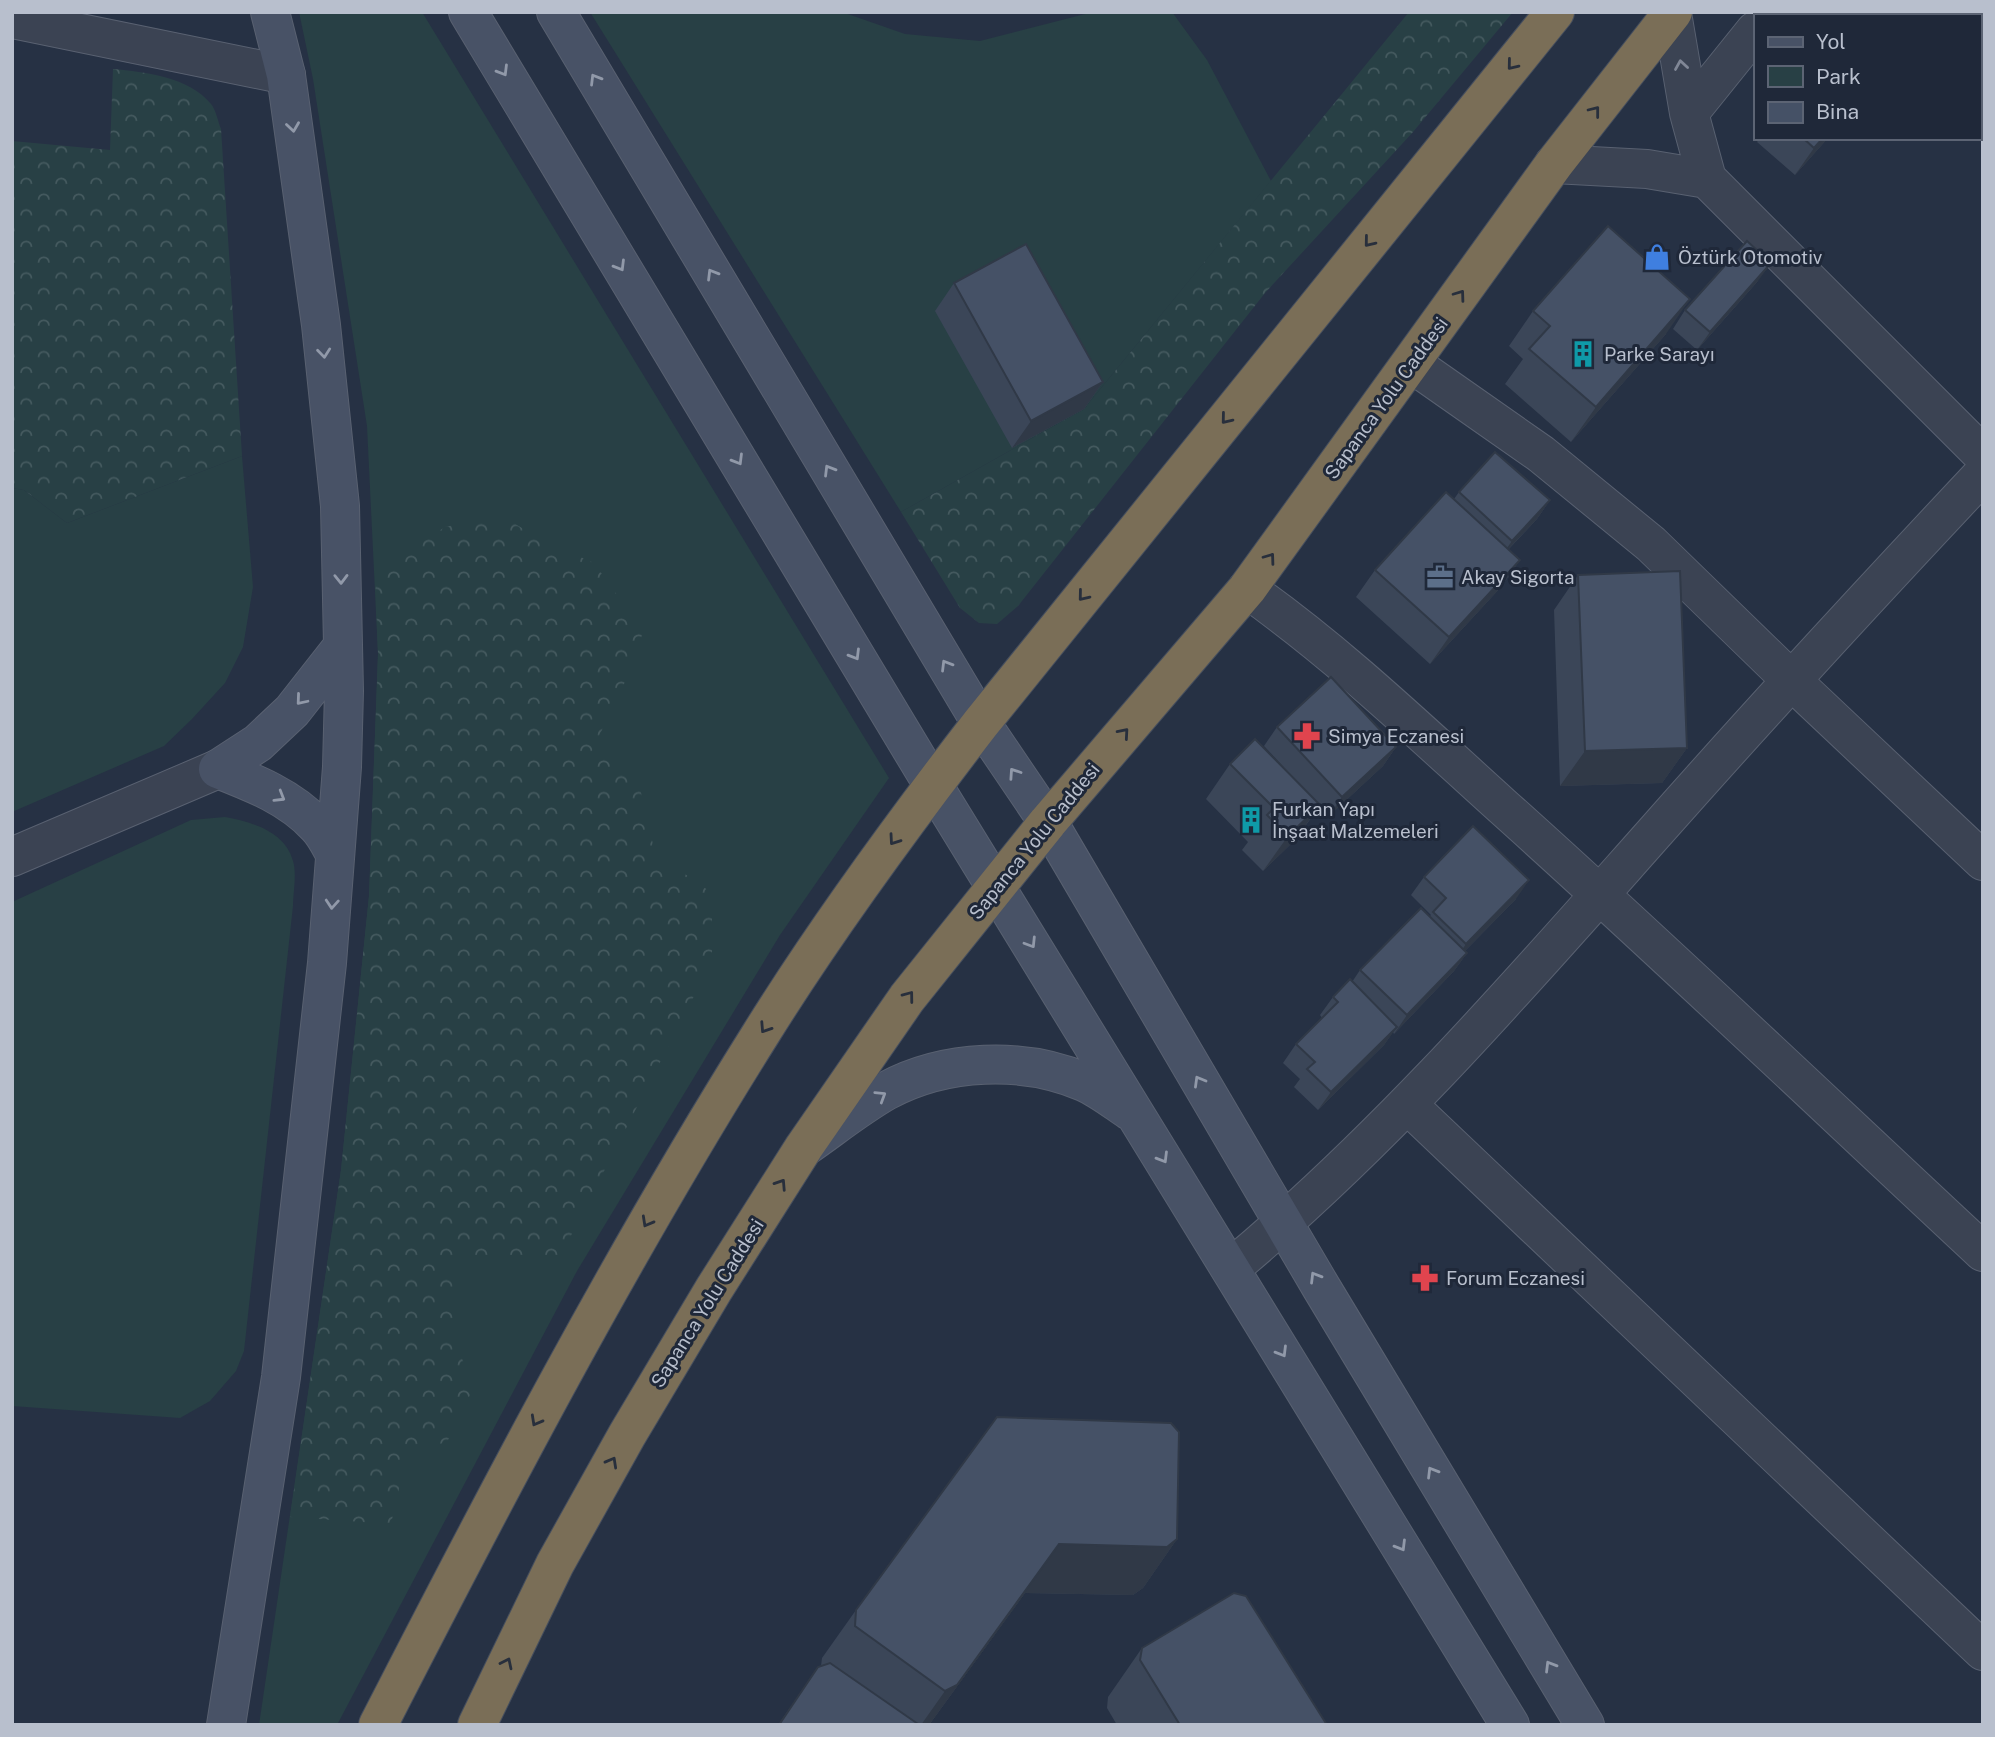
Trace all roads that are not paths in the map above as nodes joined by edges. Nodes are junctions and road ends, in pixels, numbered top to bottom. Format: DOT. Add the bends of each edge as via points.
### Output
graph roads {
  1 [pos="270,12"];
  2 [pos="468,12"];
  3 [pos="556,12"];
  4 [pos="1555,12"];
  5 [pos="1672,12"];
  6 [pos="12,19"];
  7 [pos="1754,32"];
  8 [pos="286,75"];
  9 [pos="1689,113"];
  10 [pos="1554,164"];
  11 [pos="1707,179"];
  12 [pos="1411,363"];
  13 [pos="1983,455"];
  14 [pos="1983,474"];
  15 [pos="1247,589"];
  16 [pos="343,646"];
  17 [pos="1790,679"];
  18 [pos="981,723"];
  19 [pos="218,769"];
  20 [pos="933,785"];
  21 [pos="1048,822"];
  22 [pos="335,854"];
  23 [pos="12,857"];
  24 [pos="1983,861"];
  25 [pos="996,885"];
  26 [pos="1600,894"];
  27 [pos="1408,1105"];
  28 [pos="1139,1116"];
  29 [pos="804,1147"];
  30 [pos="1283,1224"];
  31 [pos="1983,1252"];
  32 [pos="1231,1268"];
  33 [pos="1983,1651"];
  34 [pos="226,1725"];
  35 [pos="378,1725"];
  36 [pos="477,1725"];
  37 [pos="1510,1725"];
  38 [pos="1585,1725"];
  1 -- 8 [label="street"];
  2 -- 20 [label="street, one-way"];
  18 -- 3 [label="street, one-way"];
  4 -- 18 [label="highway, one-way"];
  9 -- 5 [label="street, one-way"];
  10 -- 5 [label="highway, Sapanca Yolu Caddesi, one-way"];
  6 -- 8 [label="street"];
  7 -- 9 [label="street"];
  8 -- 16 [label="street, one-way" via="321,325 338,493"];
  9 -- 11 [label="street"];
  10 -- 11 [label="street" via="1647,169"];
  12 -- 10 [label="highway, Sapanca Yolu Caddesi, one-way"];
  11 -- 13 [label="street"];
  15 -- 12 [label="highway, Sapanca Yolu Caddesi, one-way"];
  12 -- 17 [label="street" via="1541,454 1651,544"];
  14 -- 17 [label="street"];
  21 -- 15 [label="highway, Sapanca Yolu Caddesi, one-way"];
  15 -- 26 [label="street" via="1342,662"];
  16 -- 19 [label="street, one-way" via="292,711 258,743"];
  16 -- 22 [label="street"];
  17 -- 24 [label="street"];
  17 -- 26 [label="street"];
  18 -- 20 [label="highway"];
  21 -- 18 [label="street, one-way"];
  19 -- 22 [label="street, one-way" via="264,787 293,805 319,827"];
  19 -- 23 [label="street"];
  20 -- 25 [label="street"];
  20 -- 35 [label="highway, one-way" via="814,952 685,1157 514,1461"];
  21 -- 25 [label="highway, Sapanca Yolu Caddesi"];
  30 -- 21 [label="street, one-way"];
  22 -- 34 [label="street, one-way" via="281,1377"];
  25 -- 28 [label="street, one-way"];
  29 -- 25 [label="highway, Sapanca Yolu Caddesi, one-way" via="907,998"];
  26 -- 27 [label="street"];
  26 -- 31 [label="street"];
  27 -- 30 [label="street"];
  27 -- 33 [label="street"];
  29 -- 28 [label="street, one-way" via="886,1091 927,1074 967,1066 1012,1065 1054,1071 1088,1083"];
  28 -- 32 [label="street, one-way"];
  36 -- 29 [label="highway, Sapanca Yolu Caddesi, one-way" via="555,1564 627,1435"];
  30 -- 32 [label="street"];
  38 -- 30 [label="street, one-way"];
  32 -- 37 [label="street, one-way"];
}
